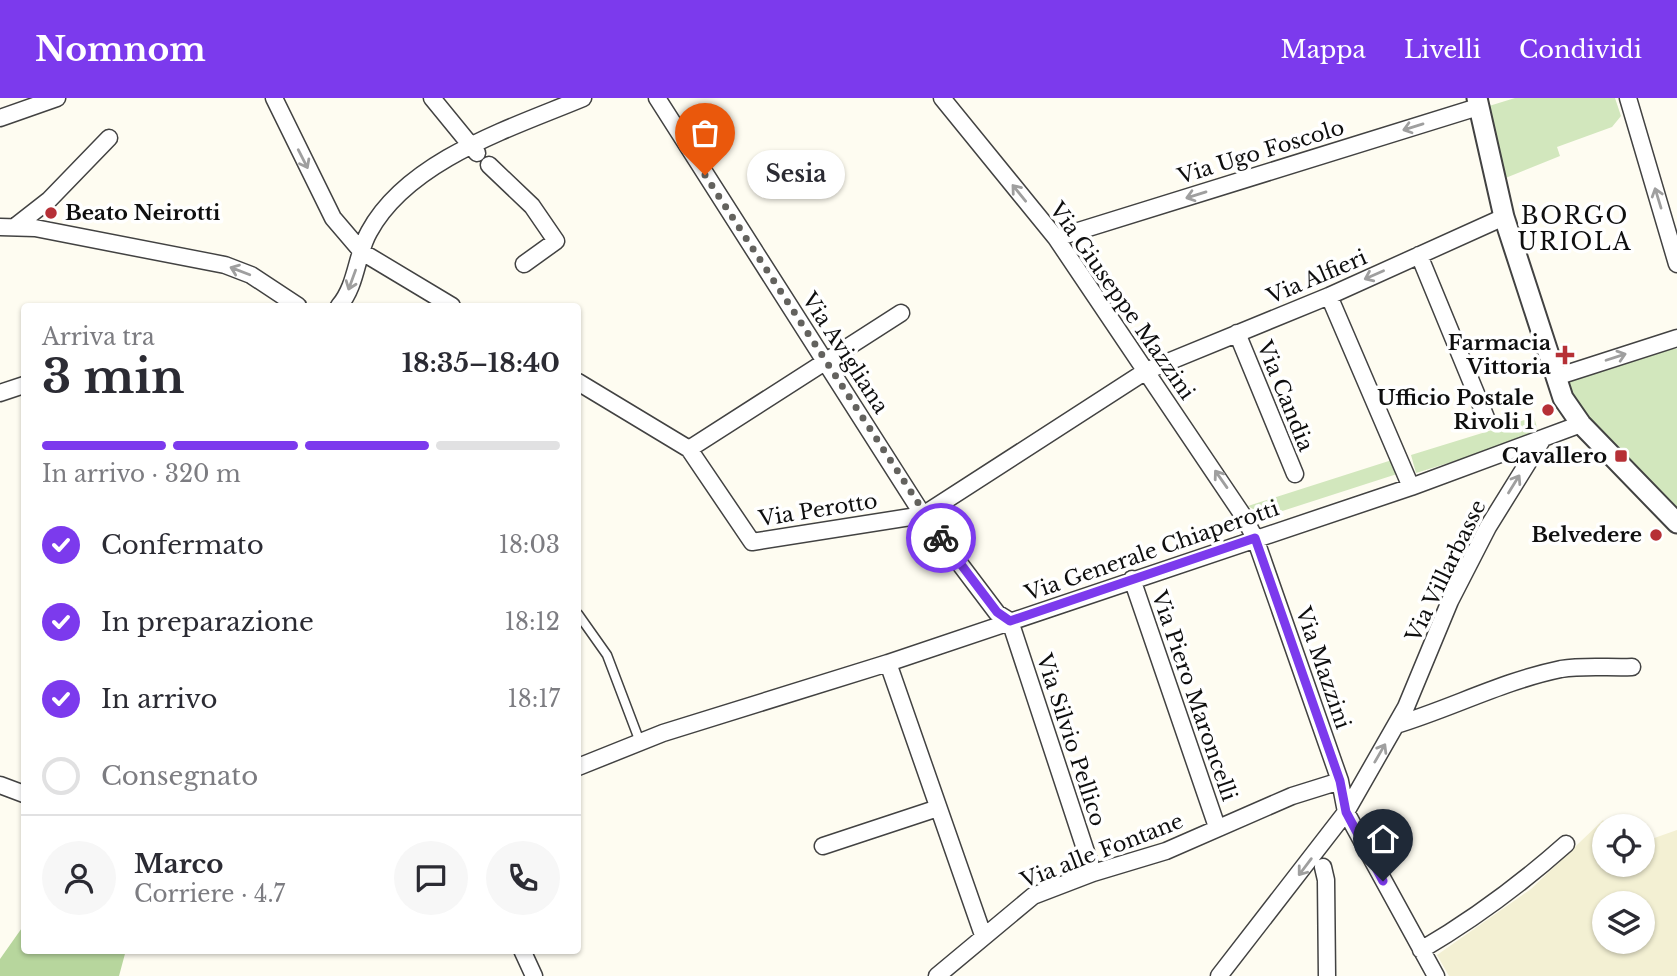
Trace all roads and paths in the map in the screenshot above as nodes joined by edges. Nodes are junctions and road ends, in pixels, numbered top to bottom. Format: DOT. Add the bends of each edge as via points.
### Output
graph roads {
  1 [pos="57,98"];
  2 [pos="274,98"];
  3 [pos="432,98"];
  4 [pos="583,98"];
  5 [pos="657,98"];
  6 [pos="942,98"];
  7 [pos="1628,98"];
  8 [pos="1478,102"];
  9 [pos="0,118"];
  10 [pos="109,138"];
  11 [pos="474,149"];
  12 [pos="489,165"];
  13 [pos="1504,217"];
  14 [pos="17,225"];
  15 [pos="0,227"];
  16 [pos="1056,238"];
  17 [pos="362,252"];
  18 [pos="1419,255"];
  19 [pos="524,264"];
  20 [pos="1677,264"];
  21 [pos="1329,296"];
  22 [pos="293,303"];
  23 [pos="342,303"];
  24 [pos="447,303"];
  25 [pos="901,313"];
  26 [pos="1237,333"];
  27 [pos="1677,338"];
  28 [pos="826,360"];
  29 [pos="1146,371"];
  30 [pos="1556,377"];
  31 [pos="581,384"];
  32 [pos="21,386"];
  33 [pos="0,393"];
  34 [pos="1487,420"];
  35 [pos="1581,425"];
  36 [pos="1542,440"];
  37 [pos="689,449"];
  38 [pos="1295,474"];
  39 [pos="1411,486"];
  40 [pos="923,515"];
  41 [pos="1677,523"];
  42 [pos="1255,538"];
  43 [pos="1132,579"];
  44 [pos="581,618"];
  45 [pos="1010,621"];
  46 [pos="888,663"];
  47 [pos="1632,667"];
  48 [pos="1396,725"];
  49 [pos="640,742"];
  50 [pos="581,766"];
  51 [pos="1340,781"];
  52 [pos="0,785"];
  53 [pos="21,793"];
  54 [pos="938,808"];
  55 [pos="1346,812"];
  56 [pos="1217,827"];
  57 [pos="1566,844"];
  58 [pos="823,846"];
  59 [pos="1323,867"];
  60 [pos="1093,873"];
  61 [pos="983,935"];
  62 [pos="1421,950"];
  63 [pos="524,954"];
  64 [pos="534,976"];
  65 [pos="937,976"];
  66 [pos="1219,976"];
  67 [pos="1327,976"];
  68 [pos="1436,976"];
  1 -- 9 [label="street"];
  2 -- 17 [label="street, one-way" via="333,218"];
  3 -- 11 [label="street"];
  4 -- 11 [label="street"];
  5 -- 28 [label="street, Via Avigliana"];
  16 -- 6 [label="street, Via Giuseppe Mazzini, one-way"];
  20 -- 7 [label="street, one-way"];
  8 -- 13 [label="street"];
  8 -- 16 [label="street, Via Ugo Foscolo, one-way"];
  10 -- 14 [label="street" via="49,200"];
  11 -- 17 [label="street" via="437,164 384,211 368,233"];
  12 -- 19 [label="street" via="532,206 556,241"];
  13 -- 18 [label="street, Via Alfieri"];
  13 -- 30 [label="street"];
  14 -- 15 [label="street"];
  22 -- 14 [label="street, one-way" via="251,275 225,265"];
  16 -- 29 [label="street, Via Giuseppe Mazzini"];
  17 -- 23 [label="street, one-way"];
  17 -- 24 [label="street"];
  18 -- 21 [label="street, Via Alfieri, one-way"];
  18 -- 34 [label="street"];
  21 -- 26 [label="street, Via Alfieri"];
  21 -- 39 [label="street"];
  25 -- 28 [label="street"];
  26 -- 29 [label="street, Via Alfieri"];
  26 -- 38 [label="street, Via Candia"];
  30 -- 27 [label="street, one-way"];
  28 -- 37 [label="street"];
  28 -- 40 [label="street, Via Avigliana"];
  29 -- 40 [label="street, Via Alfieri"];
  42 -- 29 [label="street, Via Giuseppe Mazzini, one-way" via="1229,490"];
  30 -- 35 [label="street"];
  31 -- 37 [label="street, Via Perotto"];
  32 -- 33 [label="street"];
  35 -- 36 [label="street, Via Generale Chiaperotti"];
  35 -- 41 [label="street"];
  36 -- 39 [label="street, Via Generale Chiaperotti"];
  48 -- 36 [label="street, Via Villarbasse, one-way" via="1450,601 1488,527"];
  37 -- 40 [label="street, Via Perotto" via="752,542"];
  39 -- 42 [label="street, Via Generale Chiaperotti"];
  40 -- 45 [label="street, Via Avigliana" via="997,612"];
  42 -- 43 [label="street, Via Generale Chiaperotti"];
  42 -- 51 [label="street, Via Mazzini"];
  43 -- 45 [label="street, Via Generale Chiaperotti"];
  43 -- 56 [label="street, Via Piero Maroncelli"];
  44 -- 49 [label="lane" via="607,655"];
  45 -- 46 [label="street, Via Generale Chiaperotti"];
  45 -- 60 [label="street, Via Silvio Pellico"];
  46 -- 49 [label="street, Via Generale Chiaperotti"];
  46 -- 54 [label="street"];
  47 -- 48 [label="street" via="1553,671 1496,686"];
  55 -- 48 [label="street, Via Villarbasse, one-way"];
  49 -- 50 [label="street, Via Generale Chiaperotti"];
  51 -- 55 [label="street, Via Mazzini"];
  51 -- 56 [label="street, Via alle Fontane"];
  52 -- 53 [label="street"];
  54 -- 58 [label="street"];
  54 -- 61 [label="street"];
  55 -- 62 [label="street"];
  55 -- 66 [label="street, Via Villarbasse, one-way"];
  56 -- 60 [label="street, Via alle Fontane" via="1166,852"];
  57 -- 62 [label="street" via="1521,884"];
  59 -- 67 [label="street"];
  60 -- 61 [label="street, Via alle Fontane" via="1033,896"];
  61 -- 65 [label="street, Via alle Fontane"];
  62 -- 68 [label="street"];
  63 -- 64 [label="street"];
}
